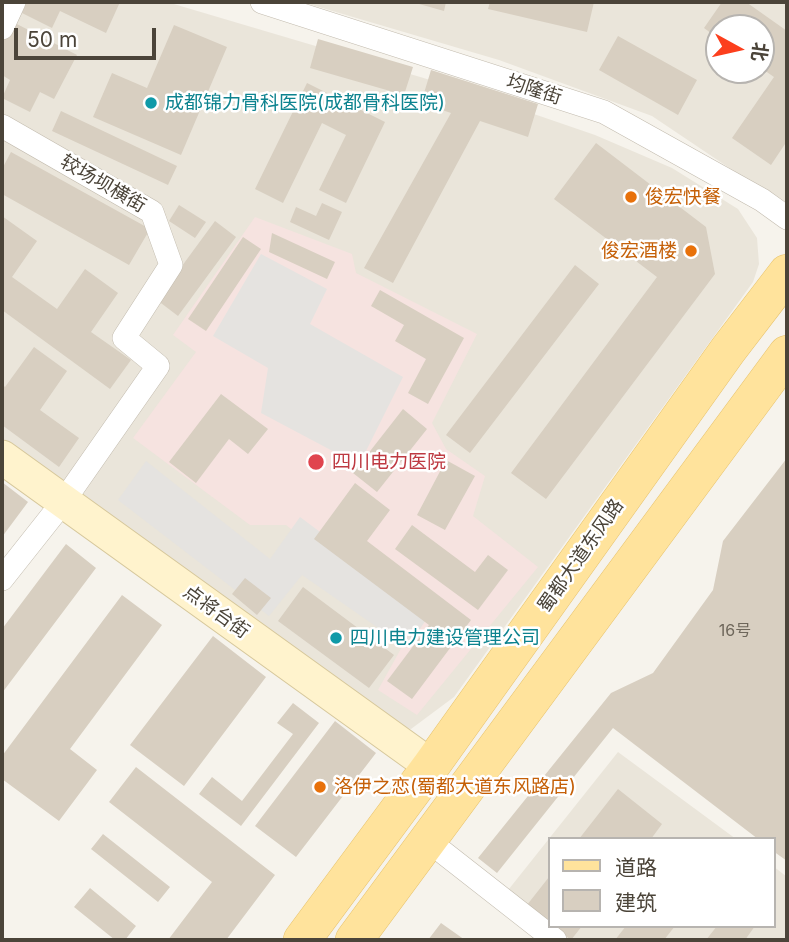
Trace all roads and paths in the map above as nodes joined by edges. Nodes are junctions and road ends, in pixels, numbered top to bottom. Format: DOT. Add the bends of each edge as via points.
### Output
graph roads {
  1 [pos="14,2"];
  2 [pos="262,2"];
  3 [pos="2,28"];
  4 [pos="2,126"];
  5 [pos="787,218"];
  6 [pos="787,273"];
  7 [pos="787,354"];
  8 [pos="2,457"];
  9 [pos="63,502"];
  10 [pos="2,579"];
  11 [pos="432,766"];
  12 [pos="426,839"];
  13 [pos="302,940"];
  14 [pos="354,940"];
  15 [pos="555,940"];
  1 -- 3 [label="street"];
  2 -- 5 [label="street, 均隆街" via="604,112"];
  4 -- 9 [label="street, 较场坝横街" via="152,212 171,265 124,338 158,366"];
  6 -- 11 [label="main road, 蜀都大道东风路"];
  7 -- 12 [label="main road"];
  8 -- 9 [label="street, 点将台街"];
  9 -- 10 [label="street"];
  9 -- 11 [label="street, 点将台街"];
  11 -- 13 [label="main road, 蜀都大道东风路"];
  12 -- 14 [label="main road"];
  12 -- 15 [label="street"];
}
